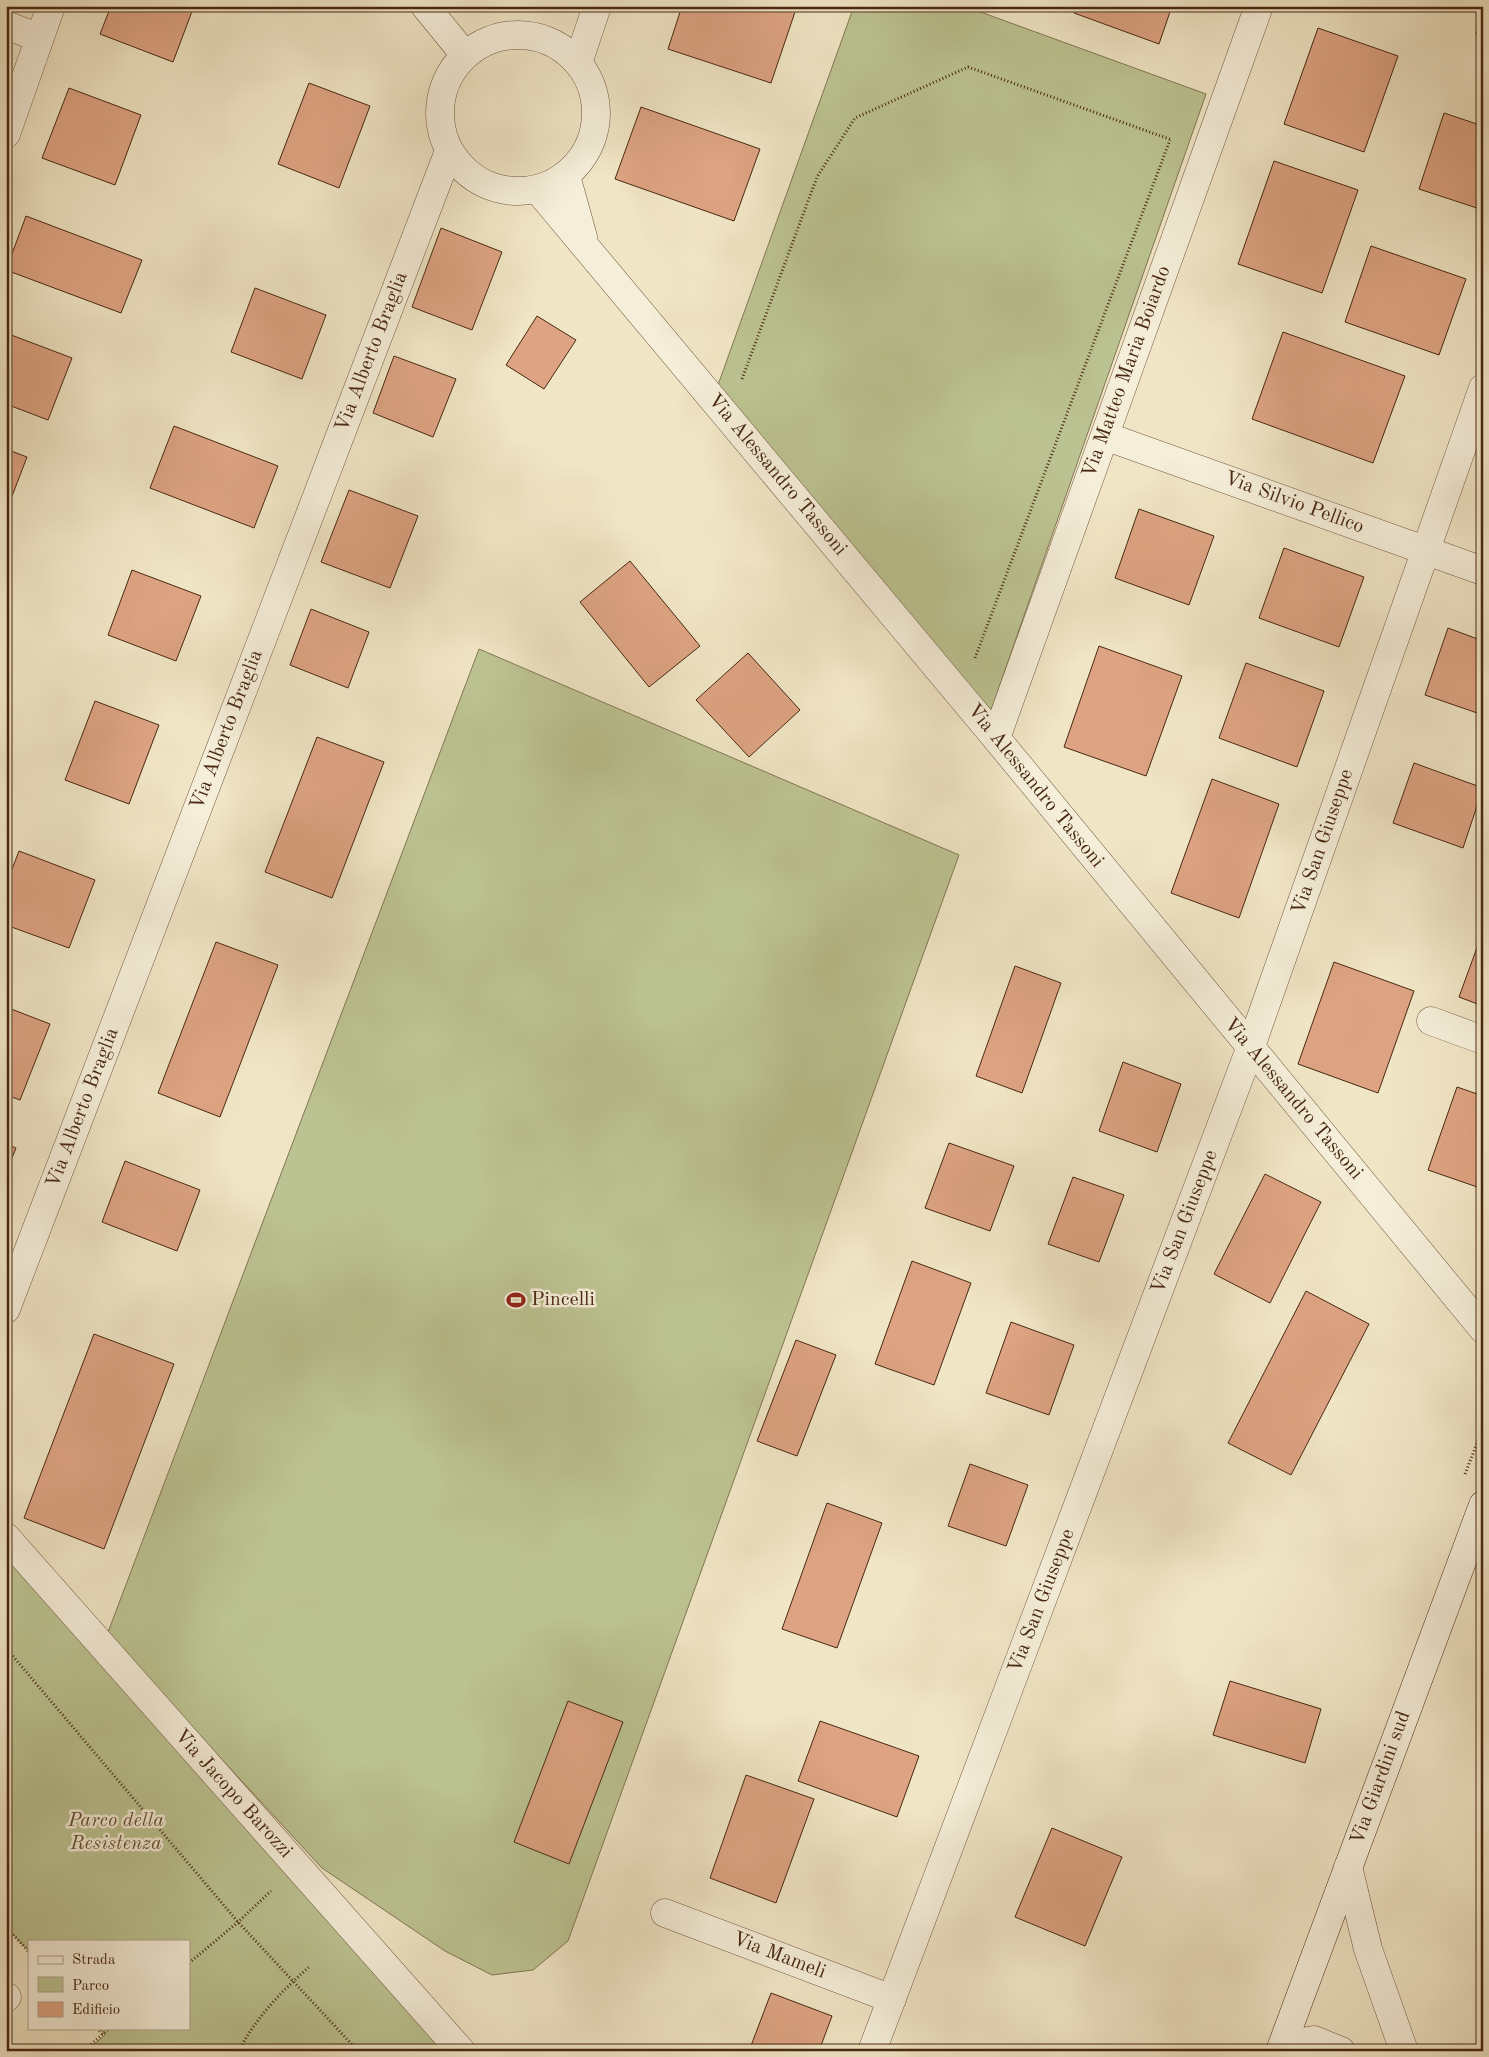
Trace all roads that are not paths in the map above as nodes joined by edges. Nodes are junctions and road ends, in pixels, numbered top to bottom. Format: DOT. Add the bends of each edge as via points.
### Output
graph roads {
  1 [pos="51,6"];
  2 [pos="425,6"];
  3 [pos="1259,6"];
  4 [pos="6,25"];
  5 [pos="39,38"];
  6 [pos="465,55"];
  7 [pos="6,134"];
  8 [pos="449,151"];
  9 [pos="566,176"];
  10 [pos="538,190"];
  11 [pos="586,246"];
  12 [pos="1483,388"];
  13 [pos="1105,436"];
  14 [pos="1426,550"];
  15 [pos="1483,570"];
  16 [pos="996,738"];
  17 [pos="1431,1021"];
  18 [pos="1483,1040"];
  19 [pos="1250,1049"];
  20 [pos="6,1309"];
  21 [pos="1483,1329"];
  22 [pos="1483,1505"];
  23 [pos="6,1537"];
  24 [pos="1348,1867"];
  25 [pos="666,1913"];
  26 [pos="892,1998"];
  27 [pos="1281,2048"];
  28 [pos="460,2051"];
  29 [pos="872,2051"];
  30 [pos="1341,2051"];
  31 [pos="1404,2051"];
  1 -- 5 [label="street"];
  2 -- 6 [label="street"];
  3 -- 13 [label="street, Via Matteo Maria Boiardo"];
  4 -- 5 [label="street"];
  5 -- 7 [label="street"];
  6 -- 8 [label="street" via="448,76 440,100 440,126"];
  6 -- 9 [label="street" via="486,42 510,35 534,37 568,54 591,85 596,110 594,135 583,158"];
  8 -- 10 [label="street" via="464,172 486,186 512,192"];
  8 -- 20 [label="street, Via Alberto Braglia"];
  9 -- 10 [label="street"];
  9 -- 11 [label="street, Via Alessandro Tassoni"];
  10 -- 11 [label="street, Via Alessandro Tassoni"];
  11 -- 16 [label="street, Via Alessandro Tassoni"];
  12 -- 14 [label="street, Via San Giuseppe"];
  13 -- 14 [label="street, Via Silvio Pellico"];
  13 -- 16 [label="street, Via Matteo Maria Boiardo"];
  14 -- 15 [label="street, Via Silvio Pellico"];
  14 -- 19 [label="street, Via San Giuseppe"];
  16 -- 19 [label="street, Via Alessandro Tassoni"];
  17 -- 18 [label="street"];
  19 -- 21 [label="street, Via Alessandro Tassoni"];
  19 -- 26 [label="street, Via San Giuseppe"];
  22 -- 24 [label="street, Via Giardini sud"];
  23 -- 28 [label="street, Via Jacopo Barozzi"];
  24 -- 27 [label="street, Via Giardini sud"];
  24 -- 31 [label="street" via="1368,1949"];
  25 -- 26 [label="street, Via Mameli"];
  26 -- 29 [label="street, Via San Giuseppe"];
  27 -- 30 [label="street" via="1314,2040"];
}
